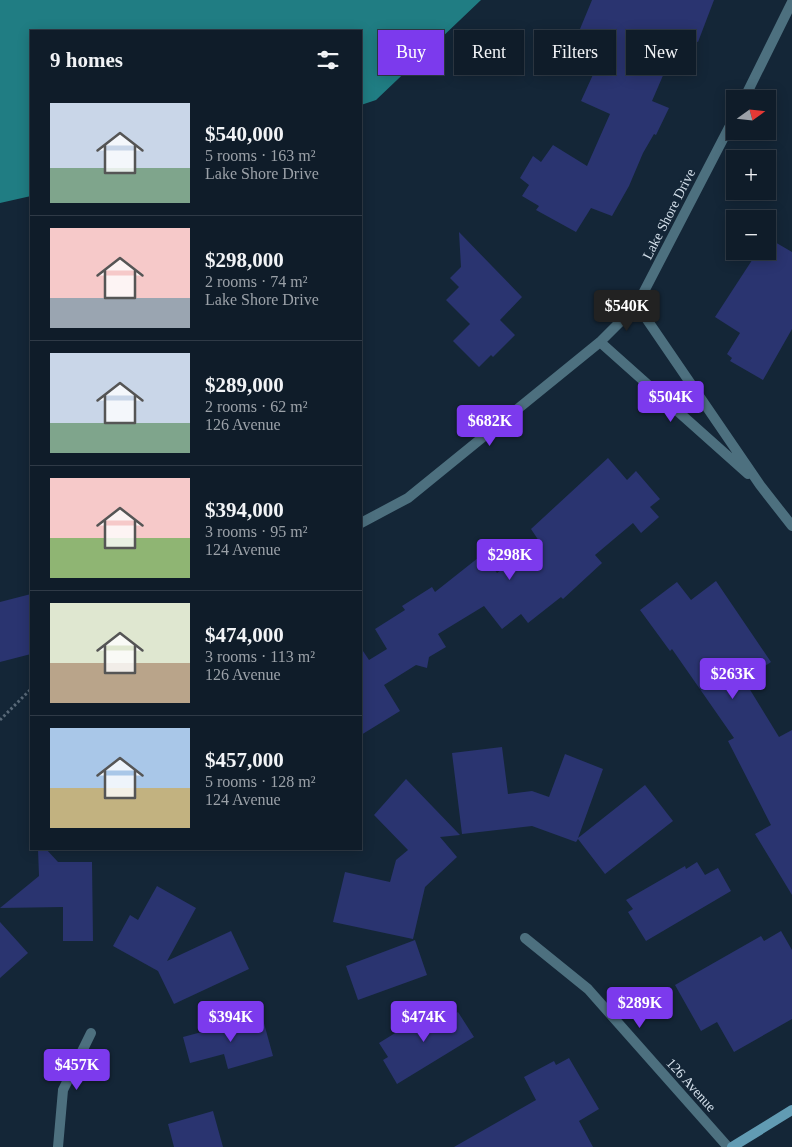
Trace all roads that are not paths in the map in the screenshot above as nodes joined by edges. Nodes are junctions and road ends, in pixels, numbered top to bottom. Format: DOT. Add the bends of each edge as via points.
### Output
graph roads {
  1 [pos="792,2"];
  2 [pos="792,7"];
  3 [pos="749,90"];
  4 [pos="726,133"];
  5 [pos="637,305"];
  6 [pos="600,342"];
  7 [pos="760,485"];
  8 [pos="362,522"];
  9 [pos="792,526"];
  10 [pos="525,938"];
  11 [pos="91,1033"];
  12 [pos="792,1110"];
  13 [pos="58,1147"];
  14 [pos="728,1147"];
  15 [pos="732,1147"];
  1 -- 2 [label="street"];
  2 -- 3 [label="street"];
  4 -- 5 [label="street, Lake Shore Drive"];
  5 -- 6 [label="street, Lake Shore Drive"];
  5 -- 7 [label="street"];
  6 -- 7 [label="street"];
  6 -- 8 [label="street, Lake Shore Drive" via="408,498"];
  7 -- 9 [label="street"];
  10 -- 14 [label="street, 126 Avenue" via="588,989"];
  11 -- 13 [label="street" via="63,1090"];
  12 -- 15 [label="street"];
}
